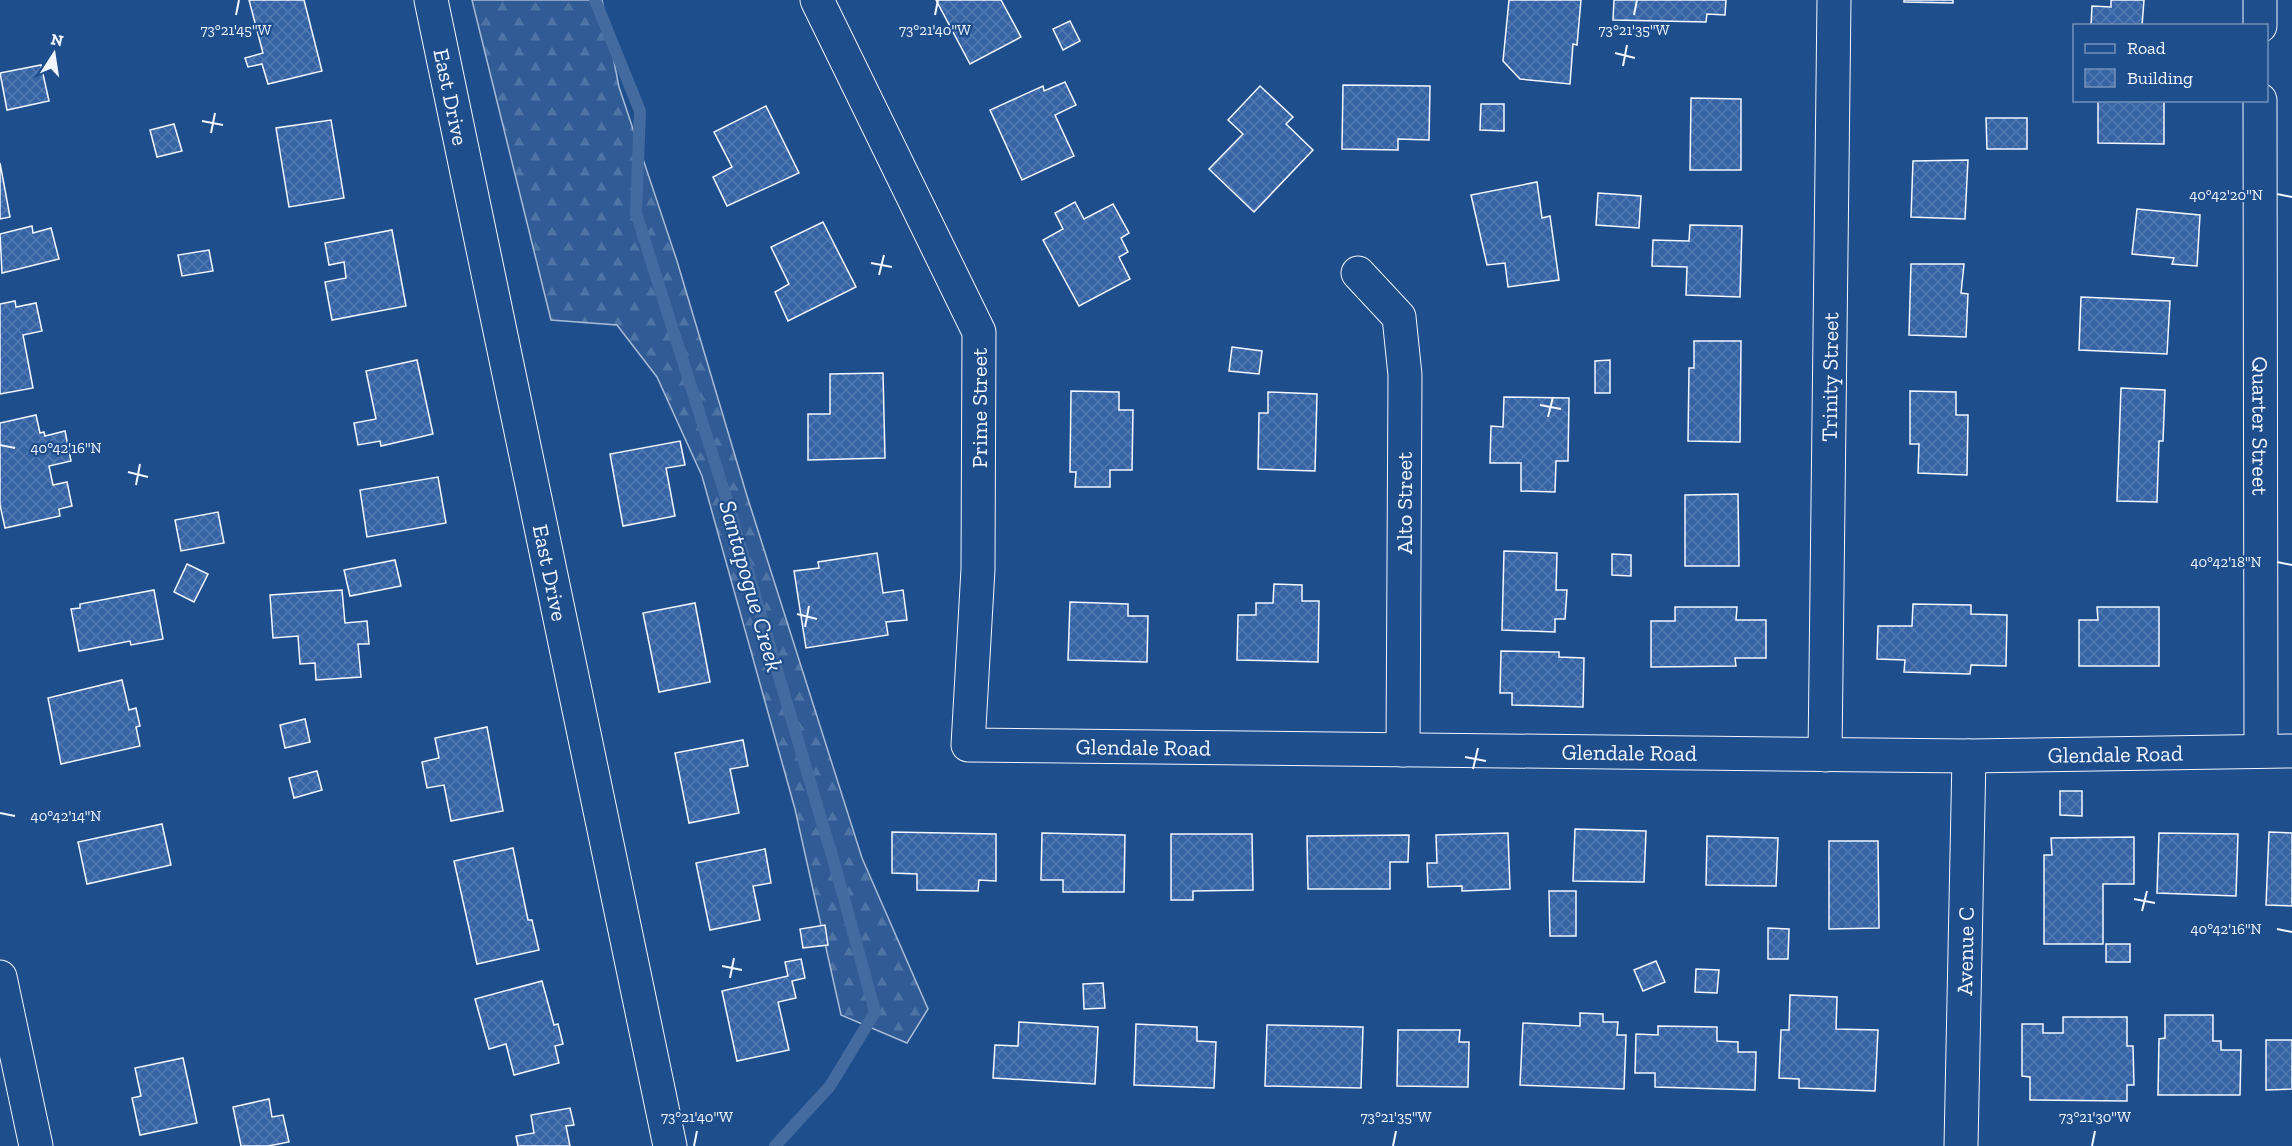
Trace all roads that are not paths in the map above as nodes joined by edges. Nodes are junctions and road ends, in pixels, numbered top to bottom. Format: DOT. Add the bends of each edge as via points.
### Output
graph roads {
  1 [pos="431,0"];
  2 [pos="817,0"];
  3 [pos="1834,0"];
  4 [pos="2260,0"];
  5 [pos="2260,24"];
  6 [pos="2260,102"];
  7 [pos="1358,273"];
  8 [pos="968,745"];
  9 [pos="1403,750"];
  10 [pos="2277,751"];
  11 [pos="1825,755"];
  12 [pos="1969,756"];
  13 [pos="0,977"];
  14 [pos="36,1146"];
  15 [pos="670,1146"];
  16 [pos="1961,1146"];
  1 -- 15 [label="street, East Drive"];
  2 -- 8 [label="street, Prime Street" via="979,332 978,569"];
  3 -- 11 [label="street, Trinity Street"];
  4 -- 5 [label="street"];
  6 -- 10 [label="street, Quarter Street"];
  7 -- 9 [label="street, Alto Street" via="1399,317 1405,375"];
  8 -- 9 [label="street, Glendale Road"];
  9 -- 11 [label="street, Glendale Road"];
  10 -- 12 [label="street, Glendale Road"];
  11 -- 12 [label="street, Glendale Road"];
  12 -- 16 [label="street, Avenue C"];
  13 -- 14 [label="street"];
}
